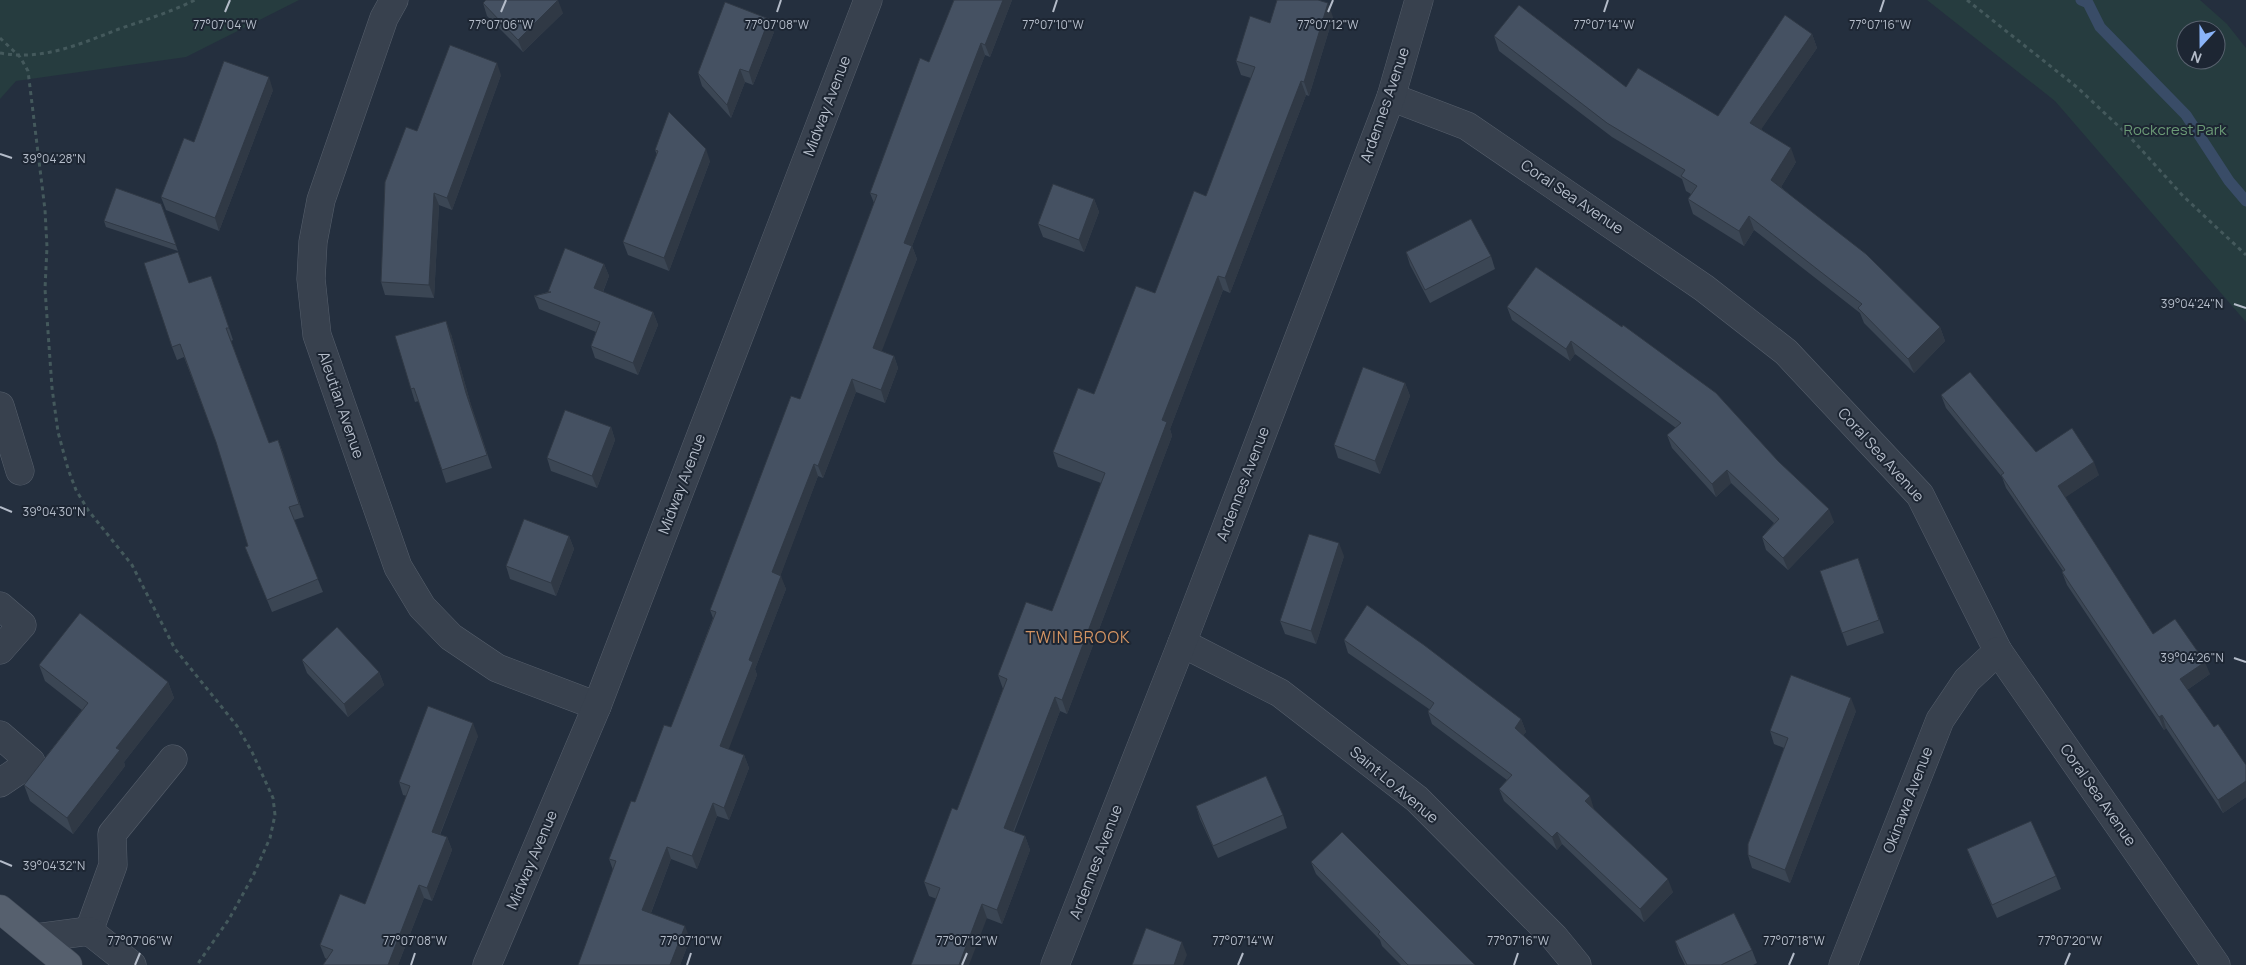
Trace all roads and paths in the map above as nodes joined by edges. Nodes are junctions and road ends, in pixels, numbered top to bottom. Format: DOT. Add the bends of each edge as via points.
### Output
graph roads {
  1 [pos="195,0"];
  2 [pos="394,0"];
  3 [pos="868,0"];
  4 [pos="1419,0"];
  5 [pos="1967,0"];
  6 [pos="0,38"];
  7 [pos="0,53"];
  8 [pos="20,57"];
  9 [pos="1391,97"];
  10 [pos="2246,255"];
  11 [pos="0,406"];
  12 [pos="0,455"];
  13 [pos="0,606"];
  14 [pos="1182,643"];
  15 [pos="0,650"];
  16 [pos="1998,651"];
  17 [pos="597,706"];
  18 [pos="0,734"];
  19 [pos="173,759"];
  20 [pos="0,783"];
  21 [pos="0,909"];
  22 [pos="89,930"];
  23 [pos="36,938"];
  24 [pos="68,965"];
  25 [pos="132,965"];
  26 [pos="197,965"];
  27 [pos="487,965"];
  28 [pos="1055,965"];
  29 [pos="1577,965"];
  30 [pos="1844,965"];
  31 [pos="2216,965"];
  1 -- 8 [label="path" via="79,45"];
  2 -- 17 [label="street, Aleutian Avenue" via="384,18 321,200 313,242 311,279 317,335 398,567 422,607 451,637 497,668"];
  3 -- 17 [label="street, Midway Avenue"];
  4 -- 9 [label="street, Ardennes Avenue"];
  5 -- 10 [label="path" via="2078,88 2129,136 2183,196"];
  6 -- 8 [label="path"];
  7 -- 8 [label="path"];
  8 -- 26 [label="path" via="28,71 45,210 45,289 52,388 58,432 68,469 88,510 132,565 175,648 237,726 267,780 273,798 275,815 270,838 253,876 229,919"];
  9 -- 14 [label="street, Ardennes Avenue"];
  9 -- 16 [label="street, Coral Sea Avenue" via="1467,126 1704,288 1786,352 1920,494"];
  11 -- 12 [label="street" via="20,471"];
  13 -- 15 [label="street" via="22,625"];
  14 -- 28 [label="street, Ardennes Avenue"];
  14 -- 29 [label="street, Saint Lo Avenue" via="1280,693 1417,799 1554,936"];
  16 -- 30 [label="street, Okinawa Avenue" via="1967,680 1940,720"];
  16 -- 31 [label="street, Coral Sea Avenue"];
  17 -- 27 [label="street, Midway Avenue"];
  18 -- 20 [label="street" via="31,762"];
  19 -- 22 [label="street" via="112,834 113,865"];
  21 -- 23 [label="main road"];
  22 -- 23 [label="street"];
  22 -- 25 [label="street"];
  23 -- 24 [label="main road"];
}
